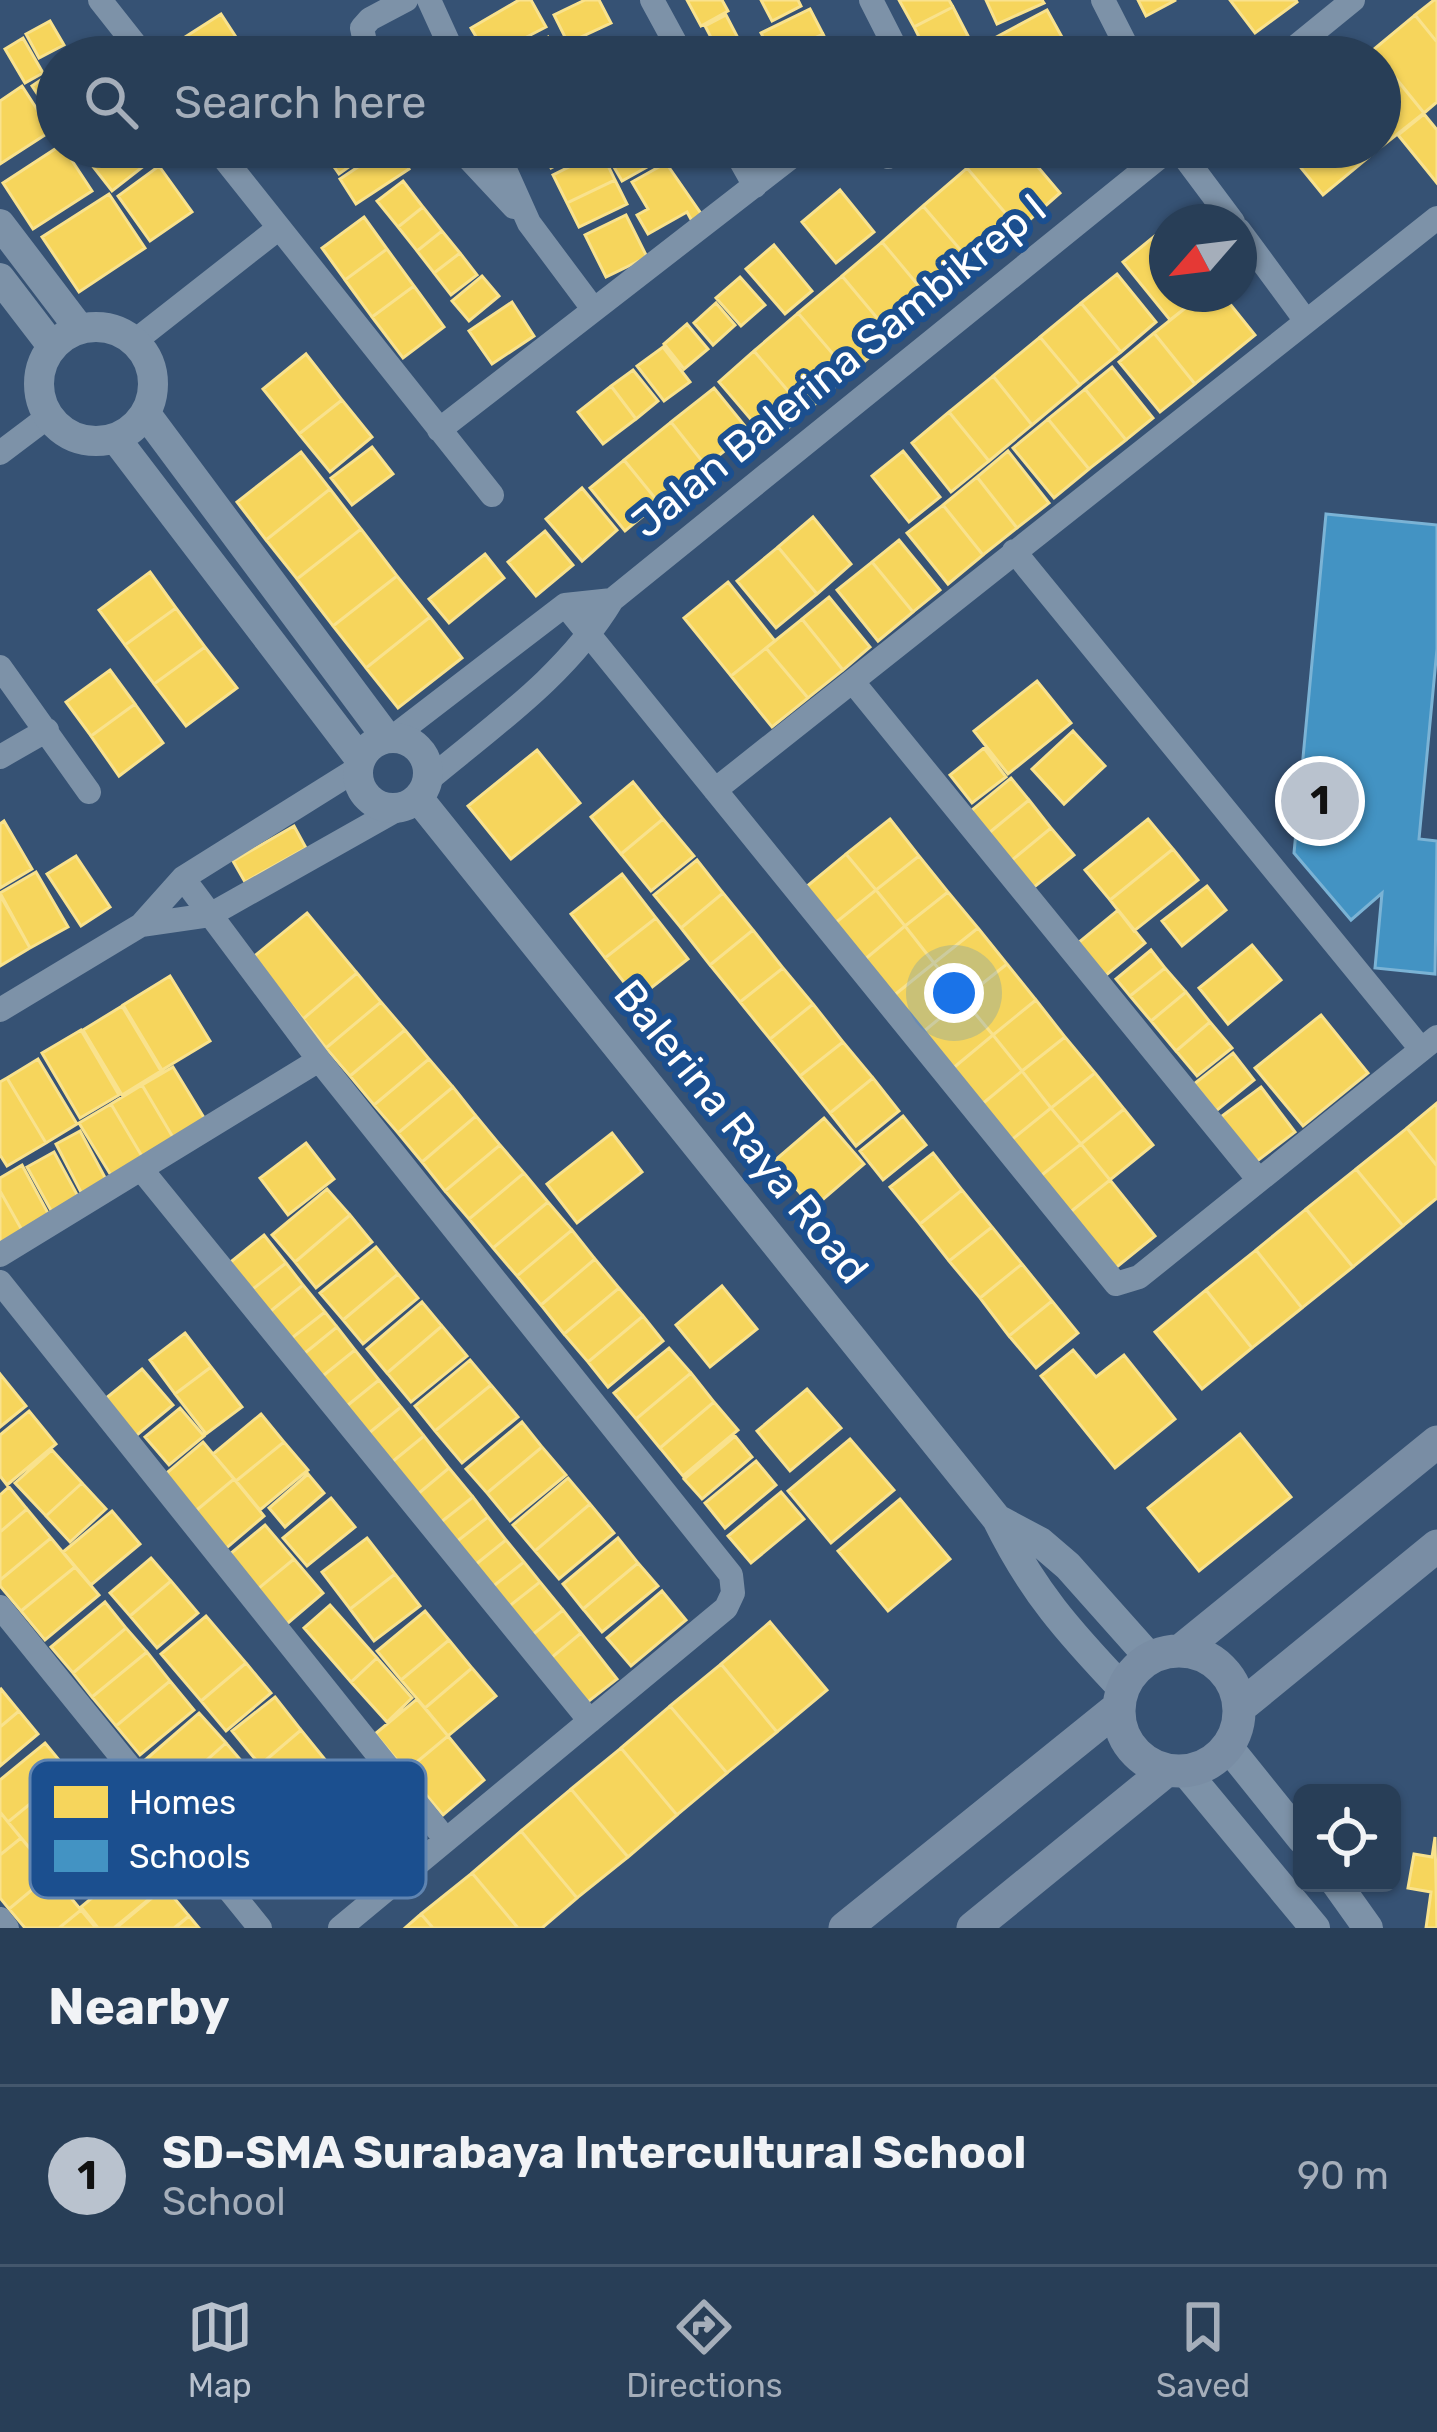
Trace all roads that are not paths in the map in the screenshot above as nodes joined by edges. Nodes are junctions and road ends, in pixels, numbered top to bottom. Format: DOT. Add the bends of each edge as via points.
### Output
graph roads {
  1 [pos="406,0"];
  2 [pos="429,0"];
  3 [pos="652,0"];
  4 [pos="871,0"];
  5 [pos="1103,0"];
  6 [pos="1353,0"];
  7 [pos="113,4"];
  8 [pos="132,36"];
  9 [pos="364,36"];
  10 [pos="445,36"];
  11 [pos="672,36"];
  12 [pos="889,36"];
  13 [pos="1121,36"];
  14 [pos="1309,36"];
  15 [pos="232,168"];
  16 [pos="477,168"];
  17 [pos="504,168"];
  18 [pos="745,168"];
  19 [pos="778,168"];
  20 [pos="1148,168"];
  21 [pos="1191,168"];
  22 [pos="755,186"];
  23 [pos="1219,204"];
  24 [pos="1437,218"];
  25 [pos="0,224"];
  26 [pos="529,224"];
  27 [pos="279,228"];
  28 [pos="1257,254"];
  29 [pos="0,278"];
  30 [pos="594,310"];
  31 [pos="1306,321"];
  32 [pos="79,328"];
  33 [pos="135,341"];
  34 [pos="52,346"];
  35 [pos="146,414"];
  36 [pos="49,416"];
  37 [pos="439,430"];
  38 [pos="116,439"];
  39 [pos="0,453"];
  40 [pos="492,495"];
  41 [pos="1014,551"];
  42 [pos="612,600"];
  43 [pos="565,605"];
  44 [pos="591,634"];
  45 [pos="0,667"];
  46 [pos="853,682"];
  47 [pos="47,730"];
  48 [pos="390,737"];
  49 [pos="0,757"];
  50 [pos="359,764"];
  51 [pos="715,790"];
  52 [pos="89,792"];
  53 [pos="415,796"];
  54 [pos="182,878"];
  55 [pos="210,916"];
  56 [pos="141,925"];
  57 [pos="0,1010"];
  58 [pos="1429,1043"];
  59 [pos="319,1060"];
  60 [pos="141,1168"];
  61 [pos="1258,1179"];
  62 [pos="0,1255"];
  63 [pos="0,1282"];
  64 [pos="1437,1442"];
  65 [pos="998,1519"];
  66 [pos="1437,1546"];
  67 [pos="0,1607"];
  68 [pos="1165,1654"];
  69 [pos="1121,1698"];
  70 [pos="1240,1707"];
  71 [pos="590,1721"];
  72 [pos="1228,1748"];
  73 [pos="124,1760"];
  74 [pos="382,1760"];
  75 [pos="1176,1771"];
  76 [pos="426,1815"];
  77 [pos="1293,1828"];
  78 [pos="446,1840"];
  79 [pos="426,1857"];
  80 [pos="1342,1892"];
  81 [pos="236,1898"];
  82 [pos="376,1898"];
  83 [pos="0,1919"];
  84 [pos="7,1928"];
  85 [pos="260,1928"];
  86 [pos="340,1928"];
  87 [pos="845,1928"];
  88 [pos="973,1928"];
  89 [pos="1315,1928"];
  90 [pos="1368,1928"];
  1 -- 9 [label="street" via="370,19"];
  2 -- 10 [label="street"];
  3 -- 11 [label="street"];
  4 -- 12 [label="street"];
  5 -- 13 [label="street"];
  6 -- 14 [label="street"];
  7 -- 8 [label="street"];
  15 -- 27 [label="street"];
  16 -- 26 [label="street"];
  17 -- 26 [label="street"];
  18 -- 22 [label="street"];
  19 -- 22 [label="street"];
  20 -- 42 [label="street, Jalan Balerina Sambikrep I"];
  21 -- 23 [label="street"];
  22 -- 30 [label="street"];
  24 -- 31 [label="street"];
  25 -- 32 [label="street"];
  26 -- 30 [label="street"];
  27 -- 33 [label="street"];
  27 -- 37 [label="street"];
  28 -- 31 [label="street"];
  29 -- 34 [label="street"];
  30 -- 37 [label="street"];
  31 -- 41 [label="street"];
  32 -- 33 [label="street" via="109,327"];
  32 -- 34 [label="street"];
  33 -- 35 [label="street" via="154,376"];
  34 -- 36 [label="street" via="40,368"];
  35 -- 38 [label="street"];
  35 -- 48 [label="street"];
  36 -- 38 [label="street" via="79,439"];
  36 -- 39 [label="street"];
  37 -- 40 [label="street"];
  38 -- 50 [label="street"];
  41 -- 46 [label="street"];
  41 -- 58 [label="street"];
  42 -- 43 [label="street"];
  42 -- 44 [label="street, Jalan Balerina Sambikrep I"];
  43 -- 44 [label="street"];
  43 -- 48 [label="street"];
  44 -- 51 [label="street"];
  44 -- 53 [label="street, Jalan Balerina Sambikrep I"];
  45 -- 47 [label="street"];
  46 -- 51 [label="street"];
  46 -- 61 [label="street"];
  47 -- 49 [label="street"];
  47 -- 52 [label="street"];
  48 -- 50 [label="street" via="371,745"];
  48 -- 53 [label="street" via="416,746 428,769"];
  50 -- 53 [label="street" via="364,794 374,803"];
  50 -- 54 [label="street, Jalan Balerina Sambikrep I"];
  51 -- 61 [label="street" via="1108,1280 1139,1277"];
  53 -- 55 [label="street, Jalan Balerina Sambikrep I"];
  53 -- 65 [label="street, Balerina Raya Road"];
  54 -- 55 [label="street"];
  54 -- 56 [label="street, Jalan Balerina Sambikrep I"];
  55 -- 56 [label="street, Jalan Balerina Sambikrep I"];
  55 -- 59 [label="street"];
  56 -- 57 [label="street, Jalan Balerina Sambikrep I"];
  58 -- 61 [label="street"];
  59 -- 60 [label="street"];
  59 -- 71 [label="street" via="731,1575 726,1608"];
  60 -- 62 [label="street"];
  60 -- 71 [label="street"];
  63 -- 74 [label="street"];
  64 -- 68 [label="main road"];
  65 -- 68 [label="street, Balerina Raya Road" via="1040,1542"];
  65 -- 69 [label="street, Balerina Raya Road" via="1022,1570"];
  66 -- 70 [label="main road"];
  67 -- 73 [label="street"];
  68 -- 69 [label="main road" via="1134,1671"];
  68 -- 70 [label="main road" via="1214,1661"];
  69 -- 75 [label="main road" via="1127,1741 1151,1765"];
  69 -- 87 [label="main road"];
  70 -- 72 [label="main road"];
  71 -- 78 [label="street"];
  72 -- 75 [label="main road" via="1202,1768"];
  72 -- 77 [label="street"];
  75 -- 88 [label="main road"];
  75 -- 89 [label="street"];
  76 -- 78 [label="street"];
  78 -- 79 [label="street"];
  80 -- 90 [label="street"];
  81 -- 85 [label="street"];
  82 -- 86 [label="street"];
  83 -- 84 [label="street"];
}
